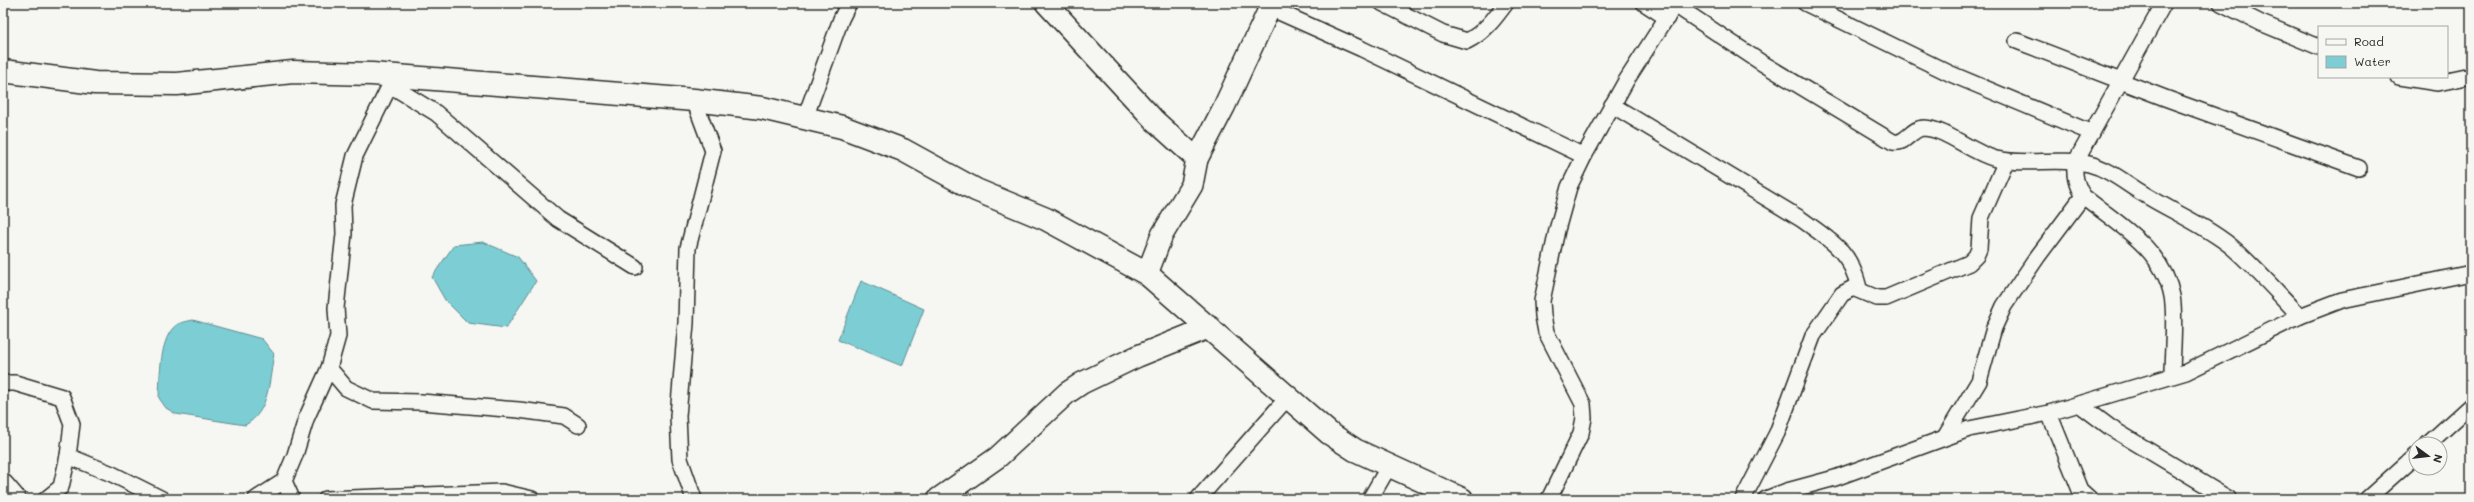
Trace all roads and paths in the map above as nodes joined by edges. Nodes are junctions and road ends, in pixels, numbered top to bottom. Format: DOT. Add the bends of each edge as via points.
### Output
graph roads {
  1 [pos="849,3"];
  2 [pos="1046,3"];
  3 [pos="1382,3"];
  4 [pos="1506,3"];
  5 [pos="1644,3"];
  6 [pos="1805,3"];
  7 [pos="2164,3"];
  8 [pos="2221,3"];
  9 [pos="1675,4"];
  10 [pos="1271,6"];
  11 [pos="1667,18"];
  12 [pos="2017,41"];
  13 [pos="2318,47"];
  14 [pos="3,71"];
  15 [pos="2471,76"];
  16 [pos="2406,78"];
  17 [pos="392,81"];
  18 [pos="2120,81"];
  19 [pos="694,100"];
  20 [pos="1612,105"];
  21 [pos="805,118"];
  22 [pos="2092,133"];
  23 [pos="1584,156"];
  24 [pos="1197,159"];
  25 [pos="2006,160"];
  26 [pos="2075,163"];
  27 [pos="2359,168"];
  28 [pos="2083,196"];
  29 [pos="635,267"];
  30 [pos="2471,273"];
  31 [pos="1147,274"];
  32 [pos="1859,288"];
  33 [pos="2300,316"];
  34 [pos="1210,327"];
  35 [pos="329,368"];
  36 [pos="2172,375"];
  37 [pos="3,383"];
  38 [pos="1288,397"];
  39 [pos="2079,404"];
  40 [pos="2471,405"];
  41 [pos="2049,413"];
  42 [pos="578,425"];
  43 [pos="2437,436"];
  44 [pos="1945,437"];
  45 [pos="68,456"];
  46 [pos="2408,461"];
  47 [pos="1389,466"];
  48 [pos="284,481"];
  49 [pos="3,485"];
  50 [pos="15,499"];
  51 [pos="46,499"];
  52 [pos="162,499"];
  53 [pos="256,499"];
  54 [pos="292,499"];
  55 [pos="326,499"];
  56 [pos="532,499"];
  57 [pos="694,499"];
  58 [pos="938,499"];
  59 [pos="1198,499"];
  60 [pos="1370,499"];
  61 [pos="1462,499"];
  62 [pos="1549,499"];
  63 [pos="1743,499"];
  64 [pos="1766,499"];
  65 [pos="2090,499"];
  66 [pos="2229,499"];
  67 [pos="2367,499"];
  1 -- 21 [label="street"];
  2 -- 24 [label="street" via="1156,121"];
  3 -- 4 [label="street" via="1443,34 1467,41 1478,36"];
  5 -- 11 [label="street"];
  6 -- 22 [label="street" via="1951,74"];
  7 -- 18 [label="street"];
  8 -- 13 [label="street"];
  9 -- 11 [label="street"];
  9 -- 25 [label="street" via="1762,63 1886,139 1901,142 1916,129 1924,128 1951,137 1980,156"];
  10 -- 23 [label="street"];
  10 -- 24 [label="street"];
  11 -- 20 [label="street"];
  12 -- 18 [label="street"];
  14 -- 17 [label="main road" via="95,83 177,84 293,72"];
  15 -- 16 [label="street" via="2438,83"];
  17 -- 19 [label="main road"];
  17 -- 29 [label="street" via="436,113 558,219"];
  17 -- 35 [label="street" via="355,156 344,205 344,234 336,308 338,336"];
  18 -- 22 [label="street"];
  18 -- 27 [label="street"];
  19 -- 21 [label="main road" via="762,108"];
  19 -- 57 [label="street" via="713,151 688,248 686,323 678,416 680,459"];
  20 -- 23 [label="street"];
  20 -- 32 [label="street" via="1816,229 1847,257 1854,268"];
  21 -- 31 [label="main road" via="842,127 903,150 976,190 1046,219"];
  22 -- 26 [label="street"];
  23 -- 62 [label="street" via="1567,194 1542,301 1546,332 1583,404 1584,418 1581,433"];
  24 -- 31 [label="street" via="1192,185 1162,235"];
  25 -- 26 [label="street"];
  25 -- 32 [label="street" via="1982,218 1979,249 1968,262 1886,298 1877,298"];
  26 -- 28 [label="street" via="2074,174"];
  26 -- 33 [label="street" via="2103,168 2209,231 2232,247"];
  28 -- 36 [label="street" via="2146,245 2168,280 2173,297"];
  28 -- 44 [label="street" via="2022,277 2004,306 1994,328 1979,381"];
  30 -- 33 [label="street" via="2342,300"];
  31 -- 34 [label="main road"];
  32 -- 63 [label="street" via="1848,289 1842,294 1813,336 1777,433"];
  33 -- 36 [label="street" via="2186,372"];
  34 -- 38 [label="main road"];
  34 -- 58 [label="street" via="1138,356 1082,383 1067,393 998,457"];
  35 -- 42 [label="street" via="346,388 373,401 520,410 564,416"];
  35 -- 48 [label="street" via="306,419 296,455"];
  36 -- 39 [label="street"];
  37 -- 45 [label="street" via="15,383 62,397 72,424"];
  38 -- 47 [label="main road" via="1330,433 1355,450"];
  38 -- 59 [label="street"];
  39 -- 41 [label="street"];
  39 -- 66 [label="street" via="2111,428"];
  40 -- 43 [label="street"];
  41 -- 44 [label="street" via="1969,429"];
  41 -- 65 [label="street" via="2080,490"];
  44 -- 64 [label="street" via="1835,478"];
  45 -- 51 [label="street" via="61,487"];
  45 -- 52 [label="street" via="100,468"];
  46 -- 67 [label="street"];
  47 -- 60 [label="street"];
  47 -- 61 [label="main road"];
  48 -- 53 [label="street"];
  48 -- 54 [label="street"];
  49 -- 50 [label="street"];
  55 -- 56 [label="street" via="502,492"];
}
